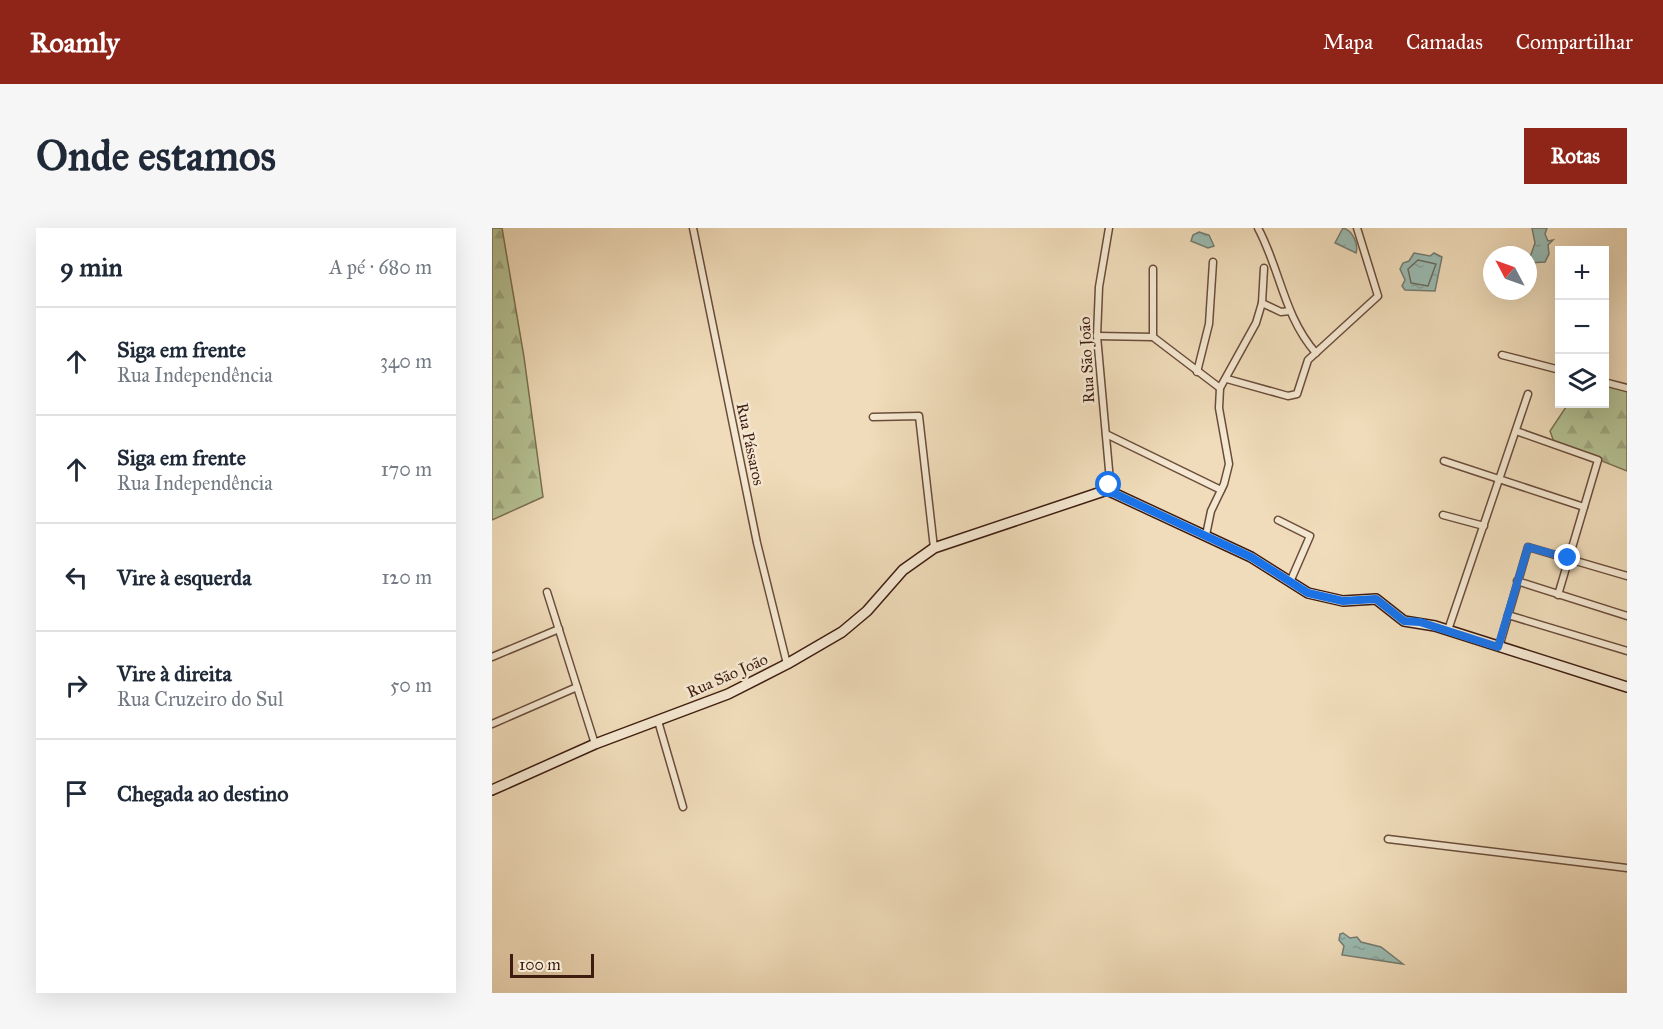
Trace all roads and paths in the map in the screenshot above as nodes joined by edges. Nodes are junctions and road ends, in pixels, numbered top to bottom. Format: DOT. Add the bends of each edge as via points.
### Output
graph roads {
  1 [pos="693,228"];
  2 [pos="1109,228"];
  3 [pos="1258,228"];
  4 [pos="1357,228"];
  5 [pos="1213,262"];
  6 [pos="1264,268"];
  7 [pos="1153,269"];
  8 [pos="1262,303"];
  9 [pos="1290,311"];
  10 [pos="1097,336"];
  11 [pos="1153,337"];
  12 [pos="1316,353"];
  13 [pos="1502,355"];
  14 [pos="1555,369"];
  15 [pos="1197,372"];
  16 [pos="1227,379"];
  17 [pos="1609,383"];
  18 [pos="1220,388"];
  19 [pos="1627,388"];
  20 [pos="1528,394"];
  21 [pos="873,417"];
  22 [pos="1516,431"];
  23 [pos="1106,434"];
  24 [pos="1444,461"];
  25 [pos="1500,480"];
  26 [pos="1107,490"];
  27 [pos="1221,490"];
  28 [pos="1584,507"];
  29 [pos="1443,515"];
  30 [pos="1278,520"];
  31 [pos="1484,526"];
  32 [pos="1206,536"];
  33 [pos="934,548"];
  34 [pos="1568,558"];
  35 [pos="1627,576"];
  36 [pos="1517,581"];
  37 [pos="1289,583"];
  38 [pos="547,592"];
  39 [pos="1558,595"];
  40 [pos="1508,615"];
  41 [pos="1627,616"];
  42 [pos="559,629"];
  43 [pos="1448,630"];
  44 [pos="1498,647"];
  45 [pos="1627,651"];
  46 [pos="492,657"];
  47 [pos="787,664"];
  48 [pos="577,687"];
  49 [pos="1627,687"];
  50 [pos="658,721"];
  51 [pos="492,724"];
  52 [pos="595,744"];
  53 [pos="492,790"];
  54 [pos="683,807"];
  55 [pos="1388,838"];
  56 [pos="1627,868"];
  1 -- 47 [label="street, Rua Pássaros" via="757,543"];
  2 -- 10 [label="street, Rua São João" via="1099,287"];
  3 -- 9 [label="street" via="1267,243"];
  4 -- 12 [label="street" via="1378,296"];
  5 -- 15 [label="street" via="1209,324"];
  6 -- 8 [label="street"];
  7 -- 11 [label="street"];
  8 -- 9 [label="street" via="1281,312"];
  8 -- 16 [label="street"];
  9 -- 12 [label="street"];
  10 -- 11 [label="street"];
  10 -- 23 [label="street, Rua São João"];
  11 -- 15 [label="street"];
  12 -- 16 [label="street" via="1304,365 1294,396"];
  13 -- 14 [label="street"];
  15 -- 18 [label="street"];
  16 -- 18 [label="street"];
  17 -- 19 [label="street"];
  18 -- 27 [label="street" via="1219,408 1228,464"];
  20 -- 22 [label="street"];
  21 -- 33 [label="street" via="919,416"];
  22 -- 25 [label="street"];
  22 -- 28 [label="street" via="1598,460"];
  23 -- 26 [label="street, Rua São João" via="1110,481"];
  23 -- 27 [label="street"];
  24 -- 25 [label="street"];
  25 -- 28 [label="street"];
  25 -- 31 [label="street"];
  26 -- 32 [label="street"];
  26 -- 33 [label="street, Rua São João"];
  27 -- 32 [label="street"];
  28 -- 34 [label="street"];
  29 -- 31 [label="street"];
  30 -- 37 [label="street" via="1310,536"];
  31 -- 43 [label="street"];
  32 -- 37 [label="street" via="1265,565"];
  33 -- 47 [label="street, Rua São João" via="903,570 867,611 842,632"];
  34 -- 35 [label="street"];
  34 -- 36 [label="street" via="1528,547"];
  34 -- 39 [label="street"];
  36 -- 39 [label="street"];
  36 -- 40 [label="street"];
  37 -- 43 [label="street" via="1314,596 1376,599 1404,621"];
  38 -- 42 [label="street"];
  39 -- 41 [label="street"];
  40 -- 44 [label="street"];
  40 -- 45 [label="street"];
  42 -- 46 [label="street"];
  42 -- 48 [label="street"];
  43 -- 44 [label="street"];
  44 -- 49 [label="street"];
  47 -- 50 [label="street, Rua São João" via="728,694"];
  48 -- 51 [label="street"];
  48 -- 52 [label="street"];
  50 -- 52 [label="street, Rua São João"];
  50 -- 54 [label="street"];
  52 -- 53 [label="street, Rua São João"];
  55 -- 56 [label="street"];
}
